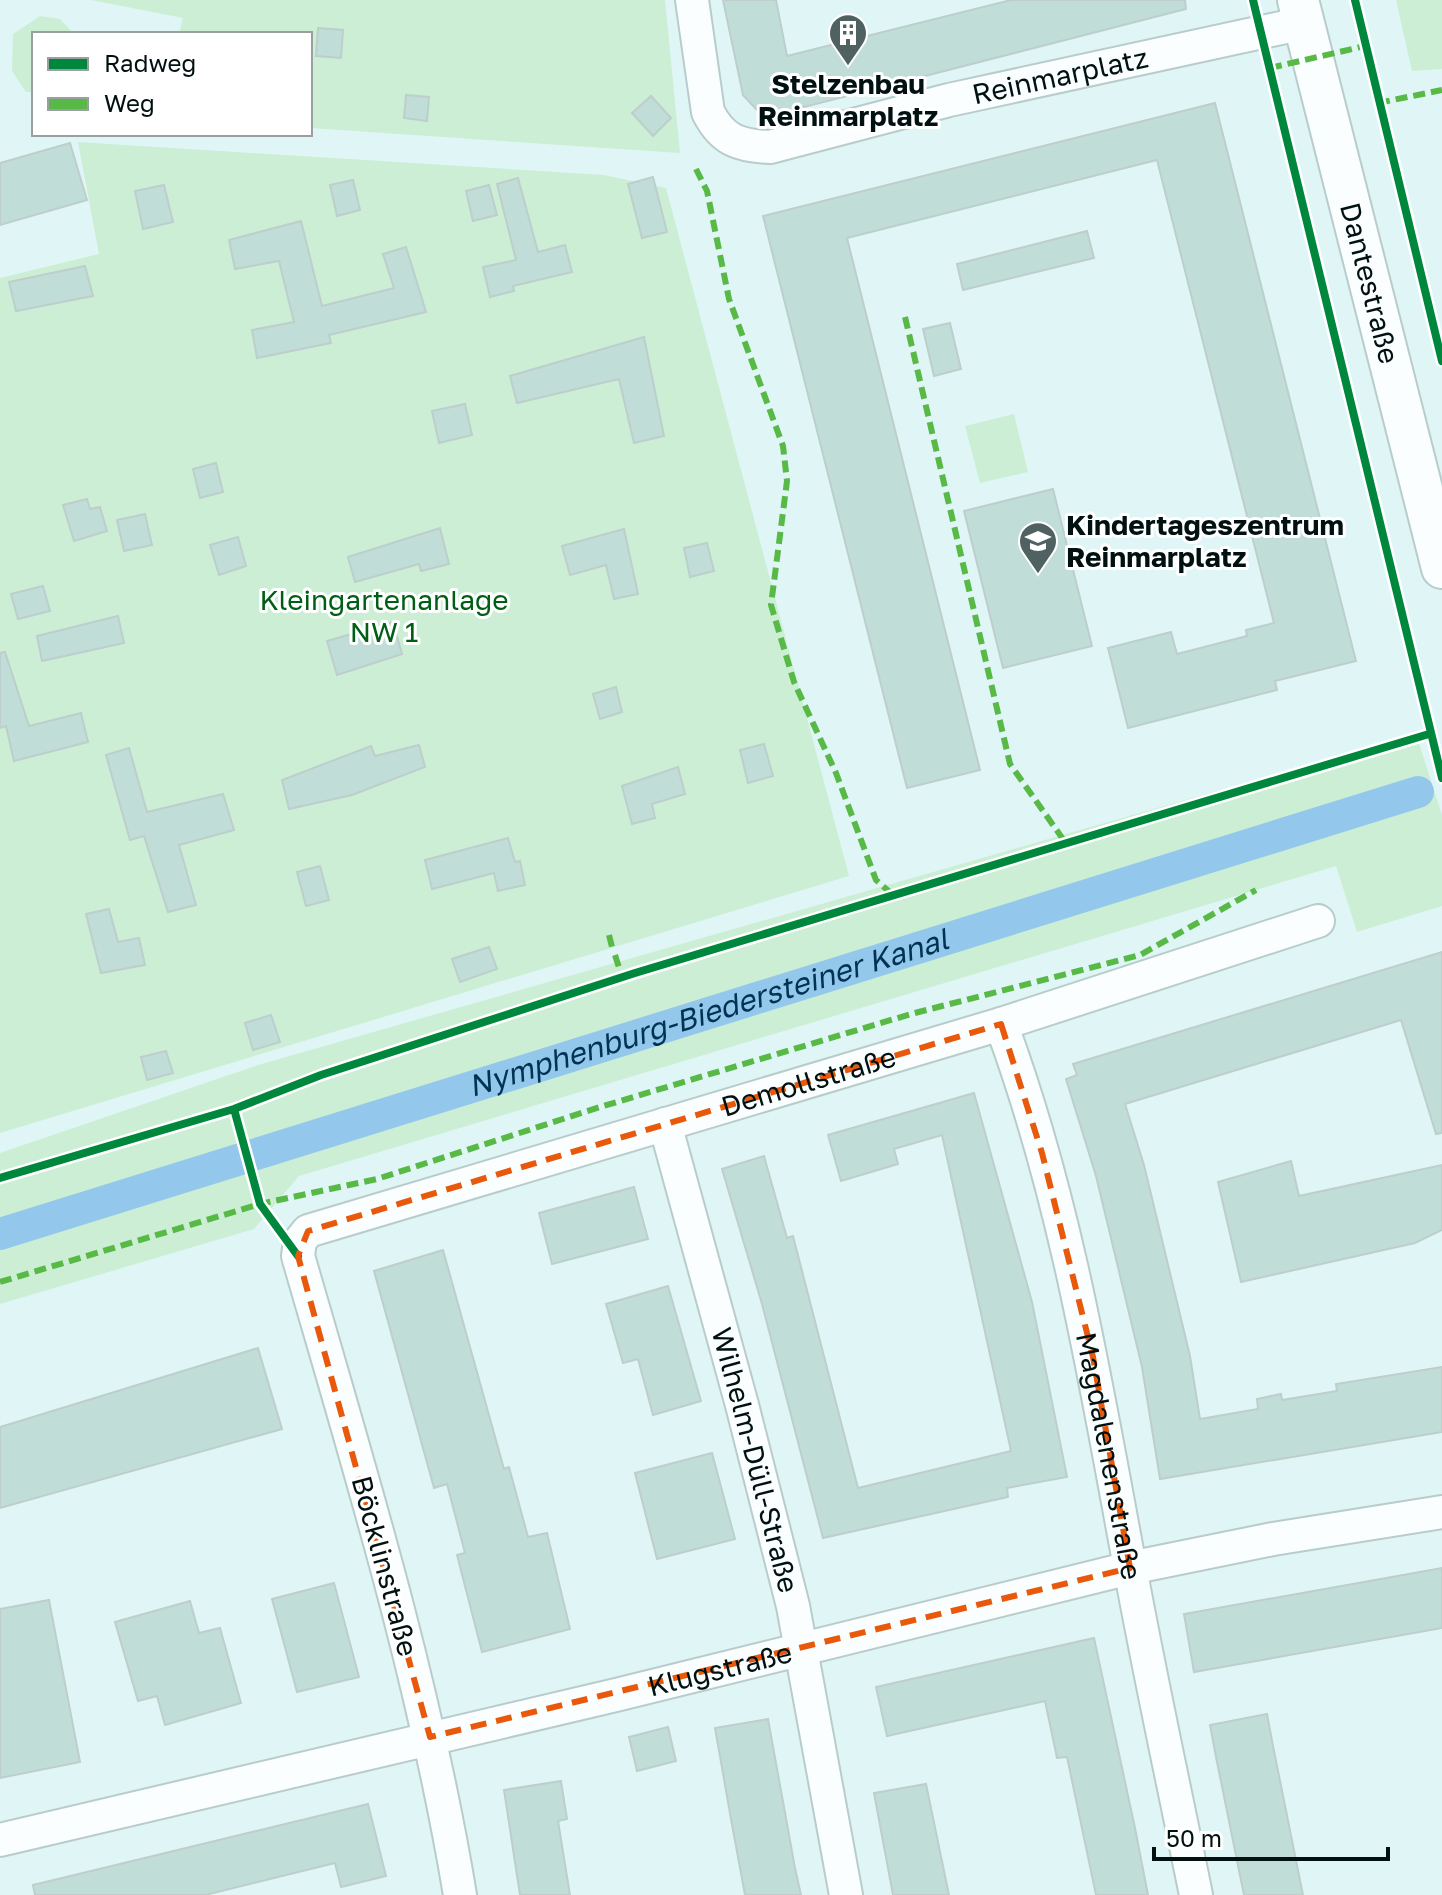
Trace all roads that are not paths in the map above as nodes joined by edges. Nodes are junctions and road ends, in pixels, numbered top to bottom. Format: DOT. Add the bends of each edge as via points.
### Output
graph roads {
  1 [pos="692,0"];
  2 [pos="1301,12"];
  3 [pos="1442,568"];
  4 [pos="1318,921"];
  5 [pos="1001,1024"];
  6 [pos="665,1124"];
  7 [pos="300,1241"];
  8 [pos="1442,1512"];
  9 [pos="1130,1568"];
  10 [pos="801,1647"];
  11 [pos="430,1737"];
  12 [pos="0,1840"];
  13 [pos="460,1895"];
  14 [pos="846,1895"];
  15 [pos="1196,1895"];
  1 -- 2 [label="street, Reinmarplatz" via="708,112 716,128 729,140 770,147"];
  2 -- 3 [label="street, Dantestraße"];
  4 -- 5 [label="street, Demollstraße"];
  5 -- 6 [label="street, Demollstraße"];
  5 -- 9 [label="street, Magdalenenstraße" via="1042,1153 1093,1357"];
  6 -- 7 [label="street, Demollstraße" via="308,1231"];
  6 -- 10 [label="street, Wilhelm-Düll-Straße"];
  7 -- 11 [label="street, Böcklinstraße" via="298,1256"];
  8 -- 9 [label="street, Klugstraße"];
  9 -- 10 [label="street, Klugstraße"];
  9 -- 15 [label="street, Magdalenenstraße"];
  10 -- 11 [label="street, Klugstraße"];
  10 -- 14 [label="street, Wilhelm-Düll-Straße"];
  11 -- 12 [label="street, Klugstraße"];
  11 -- 13 [label="street, Böcklinstraße"];
}
